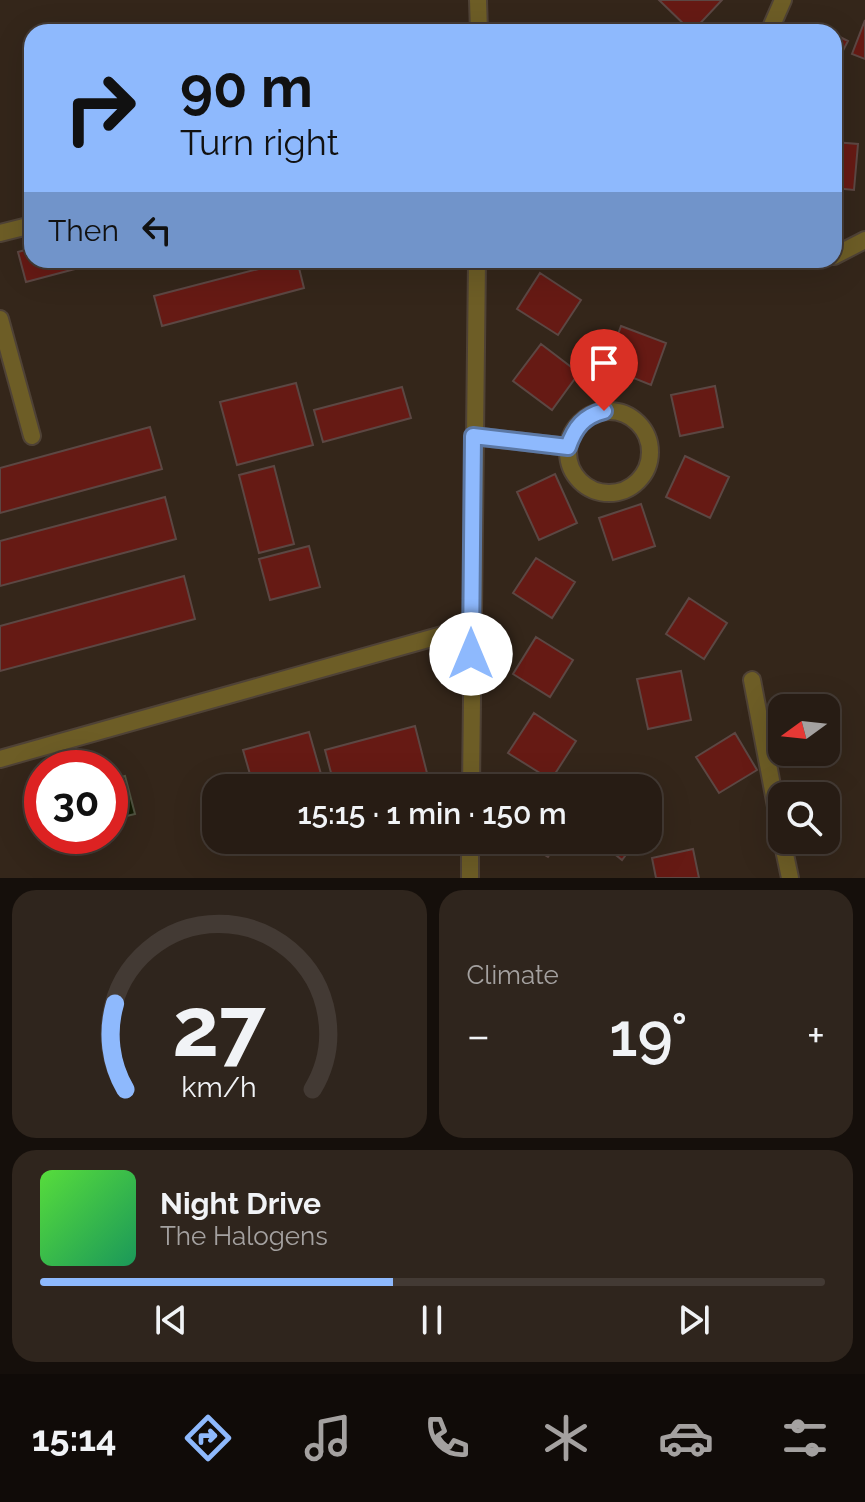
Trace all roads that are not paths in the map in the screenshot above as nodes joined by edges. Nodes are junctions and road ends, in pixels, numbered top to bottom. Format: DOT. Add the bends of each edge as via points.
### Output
graph roads {
  1 [pos="478,0"];
  2 [pos="783,0"];
  3 [pos="479,24"];
  4 [pos="772,24"];
  5 [pos="24,227"];
  6 [pos="0,233"];
  7 [pos="865,240"];
  8 [pos="842,252"];
  9 [pos="477,268"];
  10 [pos="0,319"];
  11 [pos="32,436"];
  12 [pos="473,436"];
  13 [pos="568,447"];
  14 [pos="471,627"];
  15 [pos="752,680"];
  16 [pos="0,759"];
  17 [pos="471,774"];
  18 [pos="771,782"];
  19 [pos="470,854"];
  20 [pos="785,854"];
  21 [pos="470,878"];
  22 [pos="790,878"];
  1 -- 3 [label="street"];
  2 -- 4 [label="street"];
  5 -- 6 [label="street"];
  7 -- 8 [label="street"];
  9 -- 12 [label="street"];
  10 -- 11 [label="street"];
  12 -- 13 [label="street"];
  12 -- 14 [label="street"];
  13 -- 13 [label="street" via="582,421 604,411 618,412 642,427 650,459 636,485 599,493 572,470"];
  14 -- 16 [label="street"];
  14 -- 17 [label="street"];
  15 -- 18 [label="street"];
  19 -- 21 [label="street"];
  20 -- 22 [label="street"];
}
